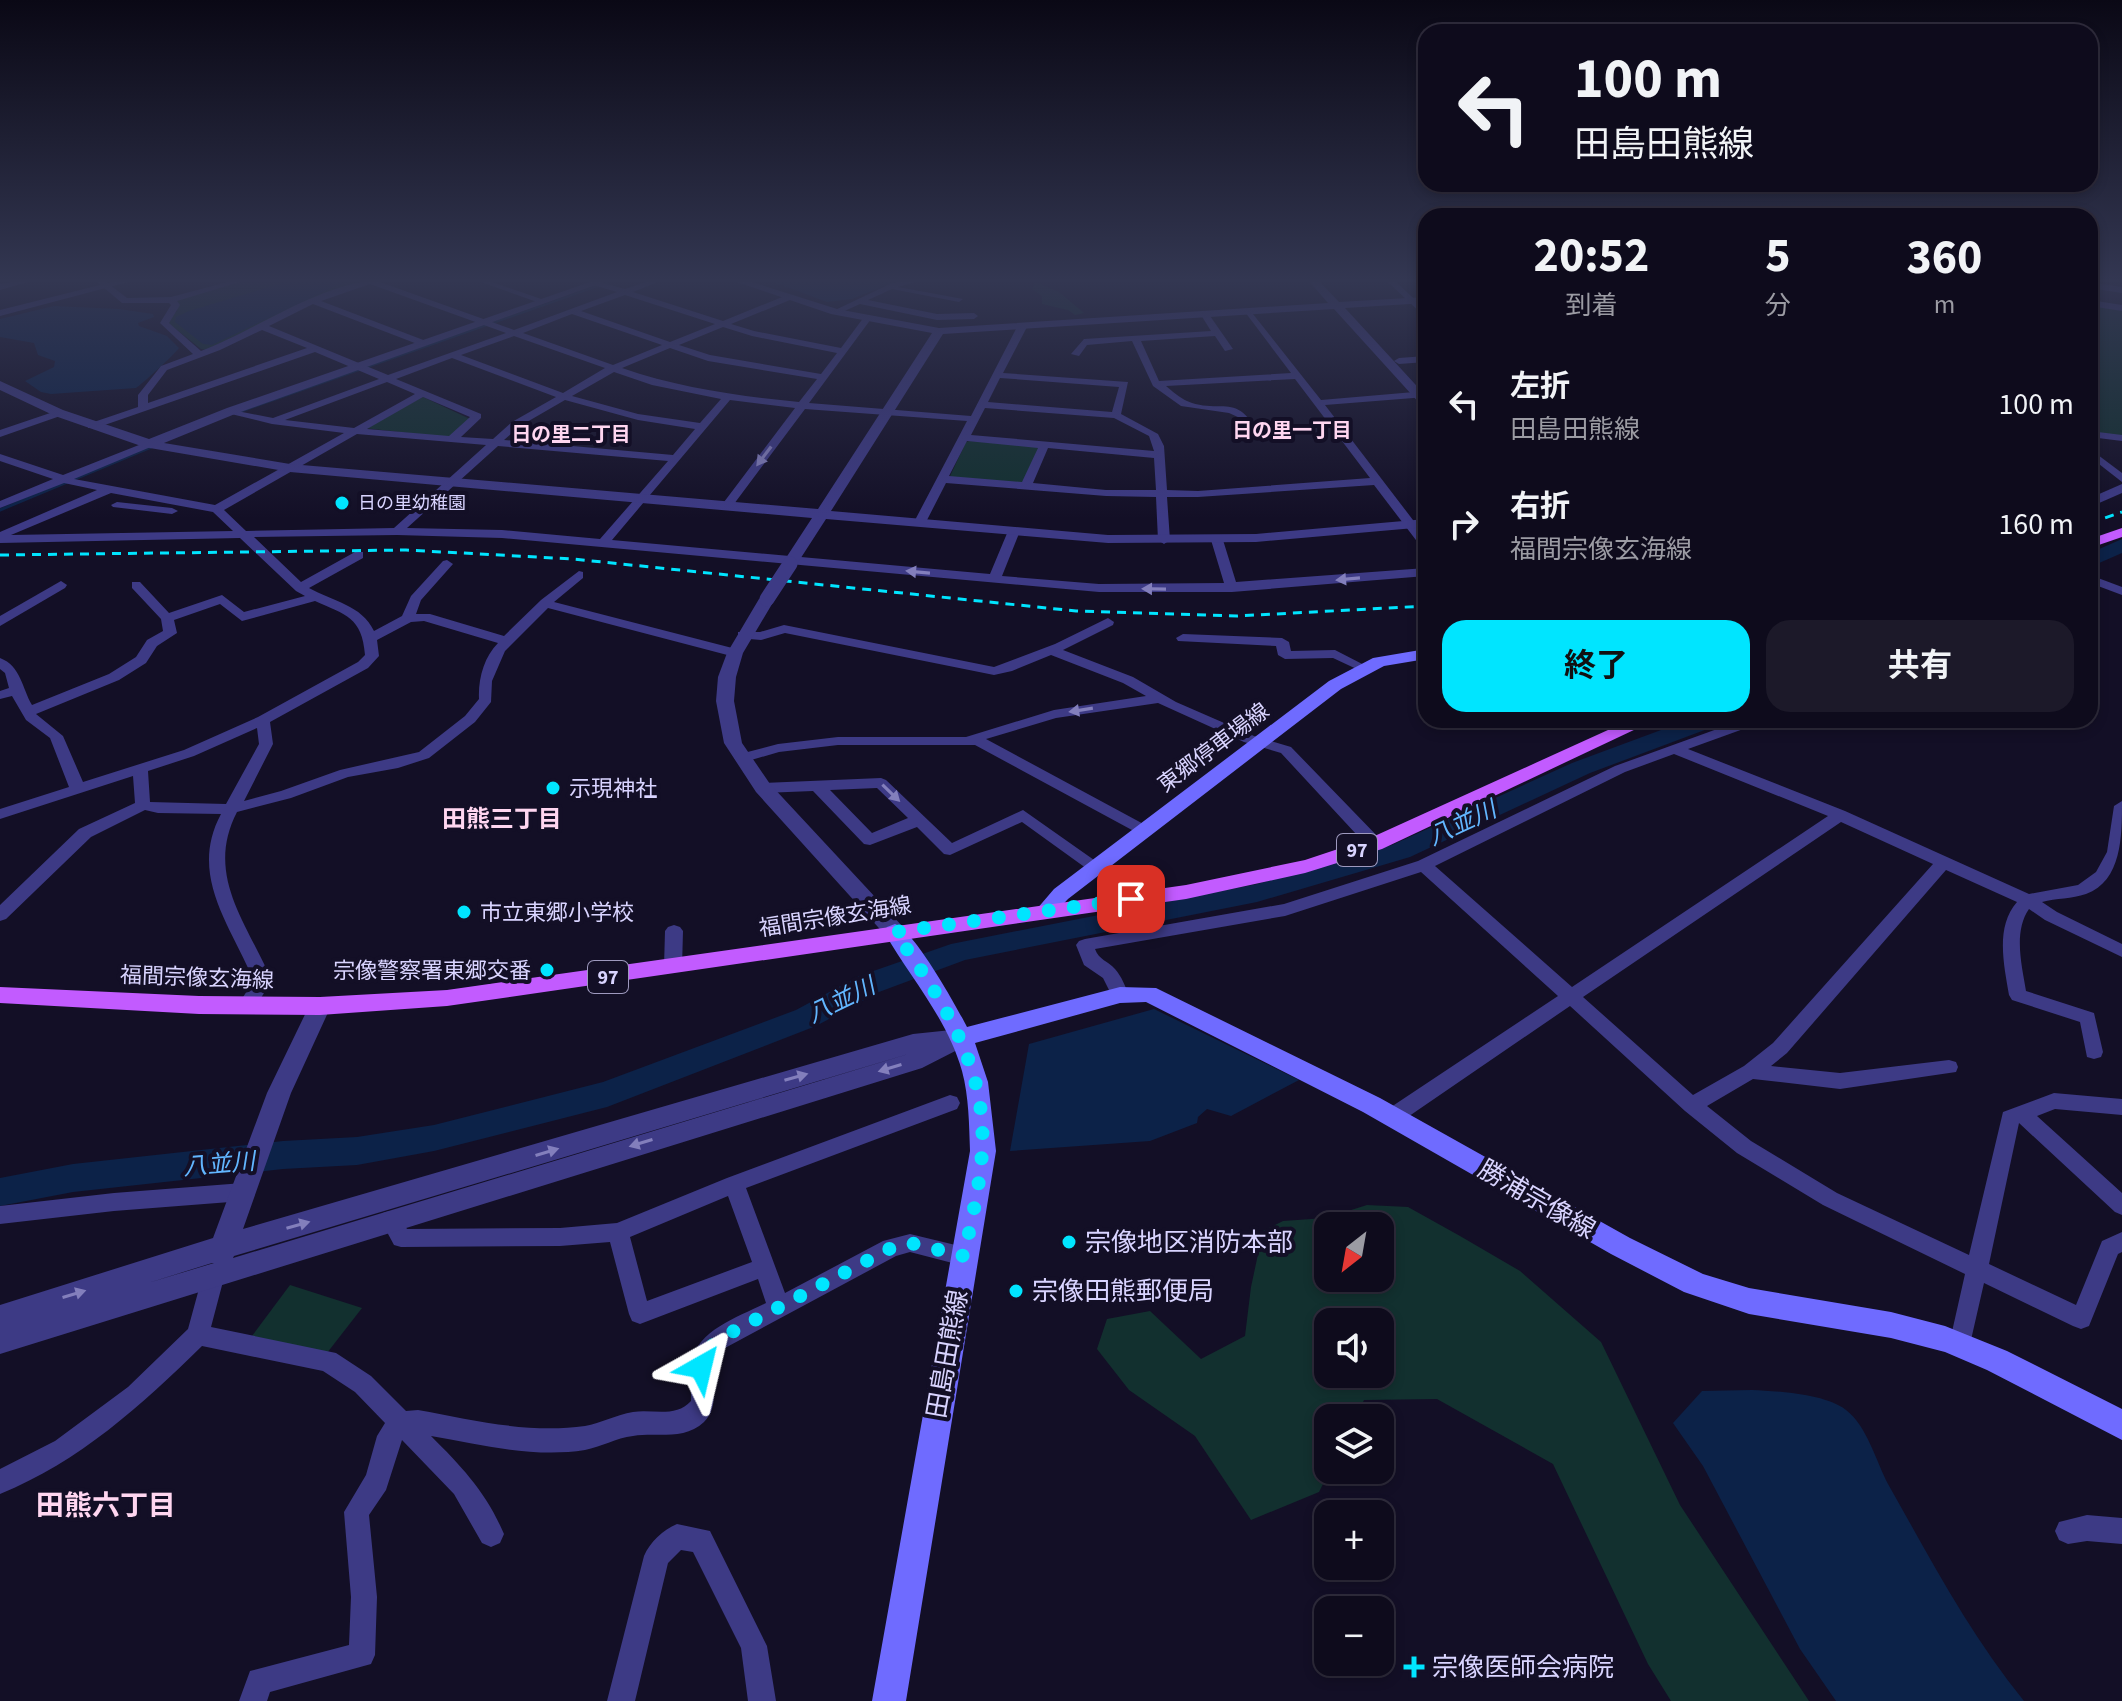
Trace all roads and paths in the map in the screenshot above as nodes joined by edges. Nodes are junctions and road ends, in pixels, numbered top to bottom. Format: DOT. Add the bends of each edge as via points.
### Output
graph roads {
  1 [pos="181,360"];
  2 [pos="280,360"];
  3 [pos="341,360"];
  4 [pos="375,360"];
  5 [pos="437,360"];
  6 [pos="466,360"];
  7 [pos="592,360"];
  8 [pos="632,360"];
  9 [pos="724,360"];
  10 [pos="836,360"];
  11 [pos="921,360"];
  12 [pos="1005,360"];
  13 [pos="1145,360"];
  14 [pos="1285,360"];
  15 [pos="1392,360"];
  16 [pos="1407,360"];
  17 [pos="1399,361"];
  18 [pos="357,367"];
  19 [pos="613,368"];
  20 [pos="997,375"];
  21 [pos="1297,376"];
  22 [pos="824,377"];
  23 [pos="386,378"];
  24 [pos="1156,384"];
  25 [pos="0,385"];
  26 [pos="1418,388"];
  27 [pos="1418,389"];
  28 [pos="421,394"];
  29 [pos="1418,396"];
  30 [pos="561,398"];
  31 [pos="727,398"];
  32 [pos="1317,403"];
  33 [pos="802,405"];
  34 [pos="982,405"];
  35 [pos="143,407"];
  36 [pos="236,412"];
  37 [pos="888,412"];
  38 [pos="59,413"];
  39 [pos="1116,415"];
  40 [pos="975,419"];
  41 [pos="272,421"];
  42 [pos="92,426"];
  43 [pos="703,427"];
  44 [pos="355,431"];
  45 [pos="1253,432"];
  46 [pos="0,434"];
  47 [pos="2098,435"];
  48 [pos="965,438"];
  49 [pos="2122,438"];
  50 [pos="452,439"];
  51 [pos="496,443"];
  52 [pos="153,445"];
  53 [pos="1044,445"];
  54 [pos="1160,455"];
  55 [pos="0,457"];
  56 [pos="676,458"];
  57 [pos="2098,459"];
  58 [pos="290,468"];
  59 [pos="943,479"];
  60 [pos="2122,479"];
  61 [pos="67,481"];
  62 [pos="1378,481"];
  63 [pos="452,483"];
  64 [pos="1026,486"];
  65 [pos="2122,488"];
  66 [pos="107,490"];
  67 [pos="1161,494"];
  68 [pos="641,499"];
  69 [pos="2098,499"];
  70 [pos="0,505"];
  71 [pos="117,505"];
  72 [pos="727,506"];
  73 [pos="197,507"];
  74 [pos="217,509"];
  75 [pos="821,514"];
  76 [pos="920,522"];
  77 [pos="1418,524"];
  78 [pos="397,531"];
  79 [pos="1014,531"];
  80 [pos="2122,532"];
  81 [pos="244,534"];
  82 [pos="0,537"];
  83 [pos="1164,540"];
  84 [pos="1217,540"];
  85 [pos="2098,541"];
  86 [pos="603,543"];
  87 [pos="359,555"];
  88 [pos="791,562"];
  89 [pos="447,564"];
  90 [pos="1418,573"];
  91 [pos="579,575"];
  92 [pos="995,578"];
  93 [pos="2098,582"];
  94 [pos="61,585"];
  95 [pos="136,585"];
  96 [pos="300,588"];
  97 [pos="1232,588"];
  98 [pos="2122,591"];
  99 [pos="314,597"];
  100 [pos="545,603"];
  101 [pos="167,618"];
  102 [pos="408,618"];
  103 [pos="0,622"];
  104 [pos="1108,622"];
  105 [pos="372,637"];
  106 [pos="1183,638"];
  107 [pos="507,641"];
  108 [pos="739,644"];
  109 [pos="1053,651"];
  110 [pos="1418,655"];
  111 [pos="0,662"];
  112 [pos="1363,668"];
  113 [pos="16,690"];
  114 [pos="0,695"];
  115 [pos="1158,699"];
  116 [pos="28,712"];
  117 [pos="263,720"];
  118 [pos="1625,728"];
  119 [pos="1733,728"];
  120 [pos="961,740"];
  121 [pos="1260,741"];
  122 [pos="1674,749"];
  123 [pos="741,758"];
  124 [pos="140,769"];
  125 [pos="817,786"];
  126 [pos="77,787"];
  127 [pos="763,788"];
  128 [pos="143,805"];
  129 [pos="2122,806"];
  130 [pos="231,809"];
  131 [pos="0,814"];
  132 [pos="1840,815"];
  133 [pos="919,820"];
  134 [pos="1143,831"];
  135 [pos="1375,844"];
  136 [pos="1943,862"];
  137 [pos="1424,865"];
  138 [pos="1096,867"];
  139 [pos="2029,901"];
  140 [pos="1046,910"];
  141 [pos="0,915"];
  142 [pos="674,931"];
  143 [pos="895,932"];
  144 [pos="2122,951"];
  145 [pos="673,967"];
  146 [pos="0,995"];
  147 [pos="1120,995"];
  148 [pos="1571,997"];
  149 [pos="247,1005"];
  150 [pos="320,1006"];
  151 [pos="961,1038"];
  152 [pos="2094,1052"];
  153 [pos="1949,1067"];
  154 [pos="1751,1071"];
  155 [pos="950,1103"];
  156 [pos="1692,1105"];
  157 [pos="2122,1107"];
  158 [pos="2022,1114"];
  159 [pos="1392,1117"];
  160 [pos="734,1184"];
  161 [pos="244,1188"];
  162 [pos="2122,1206"];
  163 [pos="0,1215"];
  164 [pos="390,1219"];
  165 [pos="618,1232"];
  166 [pos="2122,1241"];
  167 [pos="223,1247"];
  168 [pos="964,1256"];
  169 [pos="763,1267"];
  170 [pos="1978,1267"];
  171 [pos="214,1274"];
  172 [pos="779,1307"];
  173 [pos="0,1318"];
  174 [pos="198,1335"];
  175 [pos="0,1341"];
  176 [pos="1960,1345"];
  177 [pos="402,1423"];
  178 [pos="2122,1425"];
  179 [pos="0,1482"];
  180 [pos="2068,1531"];
  181 [pos="2122,1531"];
  182 [pos="491,1534"];
  183 [pos="253,1701"];
  184 [pos="621,1701"];
  185 [pos="762,1701"];
  186 [pos="889,1701"];
  1 -- 35 [label="street" via="164,368 143,395"];
  2 -- 35 [label="street"];
  3 -- 18 [label="street"];
  4 -- 18 [label="street"];
  5 -- 23 [label="street"];
  6 -- 30 [label="street"];
  7 -- 19 [label="street"];
  8 -- 19 [label="street"];
  9 -- 22 [label="street"];
  10 -- 22 [label="street"];
  11 -- 37 [label="street"];
  12 -- 20 [label="street"];
  13 -- 24 [label="street"];
  14 -- 21 [label="street"];
  15 -- 27 [label="street"];
  16 -- 17 [label="street"];
  17 -- 26 [label="street"];
  18 -- 23 [label="street"];
  18 -- 36 [label="street"];
  19 -- 30 [label="street"];
  19 -- 31 [label="street"];
  20 -- 34 [label="street"];
  20 -- 39 [label="street" via="1125,384"];
  21 -- 24 [label="street"];
  21 -- 32 [label="street"];
  22 -- 33 [label="street"];
  23 -- 28 [label="street"];
  23 -- 41 [label="street"];
  24 -- 45 [label="street" via="1185,404 1244,416"];
  25 -- 38 [label="street"];
  28 -- 44 [label="street"];
  28 -- 50 [label="street" via="477,416"];
  29 -- 32 [label="street"];
  30 -- 43 [label="street" via="614,413"];
  30 -- 51 [label="street" via="516,424"];
  31 -- 33 [label="street"];
  31 -- 43 [label="street"];
  32 -- 62 [label="street"];
  33 -- 37 [label="street"];
  33 -- 72 [label="street, one-way"];
  34 -- 39 [label="street"];
  34 -- 40 [label="street"];
  35 -- 42 [label="street"];
  36 -- 41 [label="street"];
  36 -- 52 [label="street"];
  37 -- 40 [label="street"];
  37 -- 75 [label="street"];
  38 -- 42 [label="street"];
  38 -- 46 [label="street"];
  39 -- 54 [label="street" via="1153,434"];
  40 -- 48 [label="street"];
  41 -- 44 [label="street"];
  42 -- 52 [label="street"];
  43 -- 56 [label="street"];
  44 -- 50 [label="street"];
  44 -- 58 [label="street"];
  47 -- 49 [label="street"];
  48 -- 53 [label="street"];
  48 -- 59 [label="street"];
  50 -- 51 [label="street"];
  51 -- 56 [label="street"];
  51 -- 63 [label="street"];
  52 -- 58 [label="street"];
  52 -- 61 [label="street"];
  53 -- 54 [label="street"];
  53 -- 64 [label="street"];
  54 -- 67 [label="street"];
  55 -- 61 [label="street"];
  56 -- 68 [label="street"];
  57 -- 60 [label="street"];
  58 -- 63 [label="street"];
  58 -- 74 [label="street"];
  59 -- 64 [label="street"];
  59 -- 76 [label="street"];
  61 -- 66 [label="street"];
  61 -- 70 [label="street"];
  62 -- 67 [label="street"];
  62 -- 77 [label="street"];
  63 -- 68 [label="street"];
  63 -- 78 [label="street"];
  64 -- 67 [label="street"];
  65 -- 69 [label="street"];
  66 -- 73 [label="street"];
  66 -- 82 [label="street"];
  67 -- 83 [label="street"];
  68 -- 72 [label="street"];
  68 -- 86 [label="street"];
  71 -- 73 [label="street" via="156,511"];
  72 -- 75 [label="street"];
  73 -- 74 [label="street"];
  74 -- 81 [label="street"];
  75 -- 76 [label="street"];
  75 -- 88 [label="street"];
  76 -- 79 [label="street"];
  77 -- 84 [label="street"];
  78 -- 81 [label="street"];
  78 -- 86 [label="street"];
  79 -- 83 [label="street"];
  79 -- 92 [label="street"];
  80 -- 85 [label="main road"];
  81 -- 82 [label="street"];
  81 -- 96 [label="street"];
  83 -- 84 [label="street"];
  84 -- 97 [label="street"];
  86 -- 88 [label="street"];
  87 -- 96 [label="street"];
  92 -- 88 [label="street, one-way"];
  88 -- 108 [label="street, bridge"];
  89 -- 102 [label="street" via="415,599"];
  90 -- 97 [label="street, one-way"];
  91 -- 100 [label="street"];
  97 -- 92 [label="street, one-way" via="1099,588"];
  93 -- 98 [label="street"];
  94 -- 103 [label="street"];
  95 -- 101 [label="street"];
  96 -- 99 [label="street"];
  99 -- 101 [label="street" via="242,617 222,599"];
  99 -- 105 [label="street" via="358,615"];
  100 -- 107 [label="street"];
  100 -- 108 [label="street"];
  101 -- 116 [label="street" via="170,633 152,643 141,660 90,689"];
  102 -- 105 [label="street"];
  102 -- 107 [label="street" via="425,617"];
  104 -- 109 [label="street"];
  105 -- 117 [label="street" via="372,656 363,665"];
  106 -- 112 [label="street" via="1204,645 1282,642 1285,655 1335,654"];
  107 -- 130 [label="street" via="485,681 486,699 470,719 424,755"];
  108 -- 109 [label="street" via="784,629 994,671"];
  108 -- 123 [label="street" via="725,701 727,723"];
  109 -- 115 [label="street" via="1128,680"];
  110 -- 112 [label="main road, 東郷停車場線"];
  111 -- 113 [label="street" via="11,671"];
  112 -- 121 [label="main road, 東郷停車場線"];
  113 -- 114 [label="street"];
  113 -- 116 [label="street"];
  115 -- 120 [label="street, one-way" via="1054,714"];
  115 -- 121 [label="street"];
  116 -- 126 [label="street" via="56,736"];
  117 -- 124 [label="street"];
  117 -- 130 [label="street" via="267,741"];
  118 -- 135 [label="main road, 福間宗像玄海線 / 97"];
  119 -- 122 [label="street"];
  120 -- 123 [label="street" via="838,741"];
  120 -- 134 [label="street" via="989,745"];
  121 -- 134 [label="main road, 東郷停車場線"];
  121 -- 135 [label="street" via="1286,750"];
  122 -- 132 [label="street"];
  122 -- 137 [label="street" via="1568,792"];
  123 -- 127 [label="street"];
  124 -- 126 [label="street"];
  124 -- 128 [label="street"];
  125 -- 127 [label="street"];
  125 -- 133 [label="street, one-way" via="881,783"];
  125 -- 133 [label="street" via="870,840"];
  126 -- 131 [label="street"];
  127 -- 143 [label="street"];
  128 -- 130 [label="street"];
  128 -- 141 [label="street" via="85,833"];
  129 -- 139 [label="street" via="2118,845 2101,878 2090,887"];
  130 -- 149 [label="street" via="217,846 216,869 259,972 261,984"];
  132 -- 136 [label="street"];
  132 -- 148 [label="street"];
  133 -- 138 [label="street" via="950,850 1023,815"];
  134 -- 138 [label="main road, 東郷停車場線"];
  135 -- 140 [label="main road, 福間宗像玄海線 / 97" via="1260,878"];
  136 -- 139 [label="street"];
  136 -- 154 [label="street" via="1780,1048"];
  137 -- 147 [label="street" via="1285,910 1085,945 1090,960 1107,968"];
  137 -- 148 [label="street"];
  138 -- 140 [label="main road, 東郷停車場線"];
  139 -- 144 [label="street"];
  139 -- 152 [label="street" via="2011,932 2018,995 2088,1018"];
  140 -- 143 [label="main road, 福間宗像玄海線 / 97"];
  142 -- 145 [label="street"];
  143 -- 145 [label="main road, 福間宗像玄海線 / 97"];
  143 -- 151 [label="main road, 田島田熊線"];
  145 -- 150 [label="main road, 福間宗像玄海線 / 97" via="447,998"];
  146 -- 149 [label="main road, 福間宗像玄海線 / 97"];
  147 -- 151 [label="main road, 勝浦宗像線"];
  147 -- 159 [label="main road, 勝浦宗像線" via="1148,994"];
  148 -- 156 [label="street"];
  148 -- 159 [label="street"];
  149 -- 150 [label="main road, 福間宗像玄海線 / 97"];
  150 -- 161 [label="street" via="279,1093"];
  151 -- 164 [label="street, one-way" via="922,1059"];
  167 -- 151 [label="street, one-way" via="913,1043"];
  151 -- 168 [label="main road, 田島田熊線" via="980,1104 983,1151"];
  153 -- 154 [label="street" via="1840,1081"];
  154 -- 156 [label="street"];
  155 -- 160 [label="street"];
  156 -- 170 [label="street" via="1744,1147 1830,1199"];
  157 -- 158 [label="street" via="2054,1101"];
  158 -- 162 [label="street"];
  158 -- 170 [label="street" via="2010,1118"];
  159 -- 176 [label="main road, 勝浦宗像線" via="1604,1238 1695,1283 1751,1302 1884,1323"];
  160 -- 165 [label="street"];
  160 -- 169 [label="street"];
  161 -- 163 [label="street"];
  161 -- 167 [label="street"];
  164 -- 165 [label="street" via="401,1238"];
  164 -- 171 [label="street"];
  165 -- 169 [label="street" via="640,1314"];
  166 -- 170 [label="street" via="2110,1248 2081,1319"];
  167 -- 171 [label="street"];
  173 -- 167 [label="street, one-way"];
  168 -- 172 [label="street" via="901,1245"];
  168 -- 186 [label="main road, 田島田熊線"];
  169 -- 172 [label="street"];
  170 -- 176 [label="street"];
  171 -- 174 [label="street"];
  171 -- 175 [label="street"];
  172 -- 177 [label="street" via="717,1340 701,1367 704,1401 693,1416 670,1424 633,1423 581,1439 519,1439"];
  174 -- 177 [label="street" via="328,1361 363,1384"];
  174 -- 179 [label="street" via="136,1395 63,1449"];
  176 -- 178 [label="main road, 勝浦宗像線"];
  177 -- 182 [label="street" via="463,1485"];
  177 -- 183 [label="street" via="389,1436 377,1481 356,1512 364,1597 362,1655 260,1681"];
  180 -- 181 [label="street"];
  184 -- 185 [label="street" via="657,1556 677,1537 701,1540 754,1646"];
}
